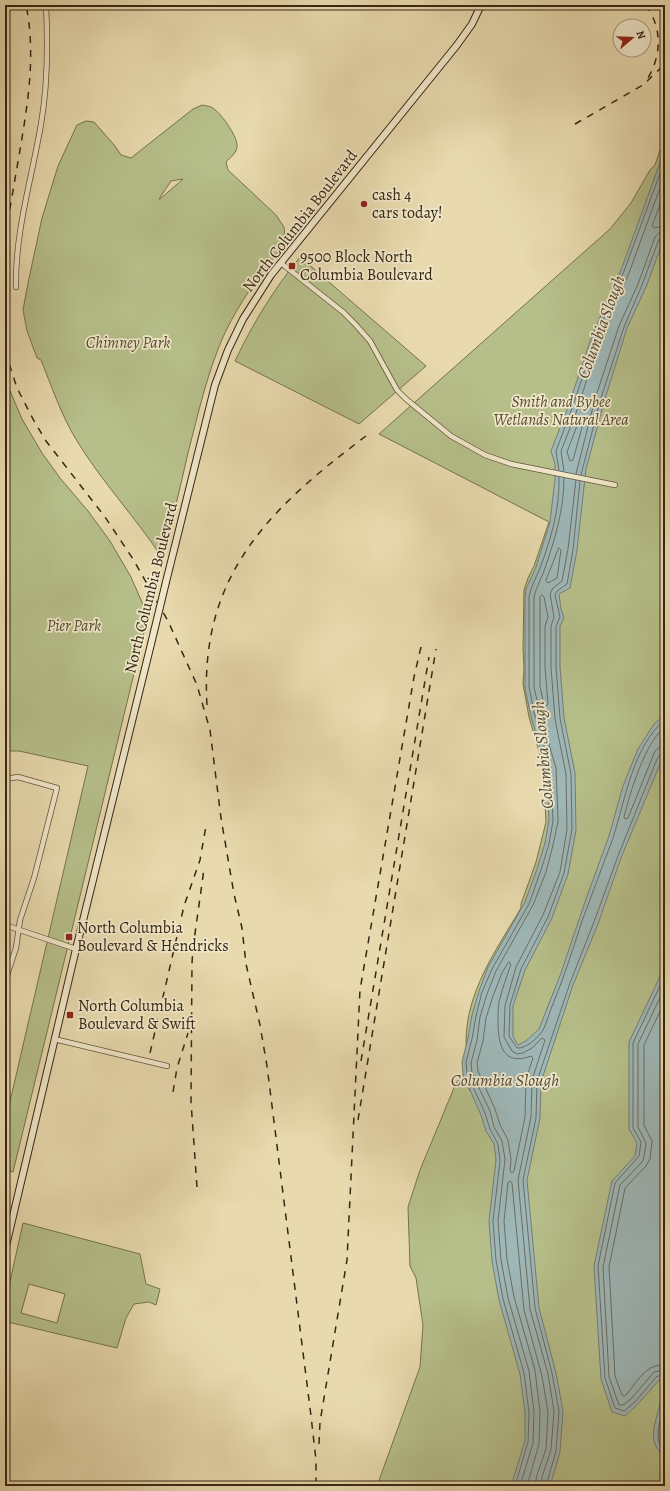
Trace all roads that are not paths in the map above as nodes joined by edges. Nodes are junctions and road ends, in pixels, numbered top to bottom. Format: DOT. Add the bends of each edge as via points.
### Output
graph roads {
  1 [pos="46,5"];
  2 [pos="482,5"];
  3 [pos="281,263"];
  4 [pos="16,287"];
  5 [pos="615,484"];
  6 [pos="5,779"];
  7 [pos="5,925"];
  8 [pos="19,930"];
  9 [pos="76,949"];
  10 [pos="5,981"];
  11 [pos="54,1040"];
  12 [pos="167,1066"];
  13 [pos="5,1250"];
  1 -- 4 [label="street" via="48,59 45,95 18,238"];
  2 -- 3 [label="main road, North Columbia Boulevard" via="457,45"];
  3 -- 5 [label="street" via="355,324 370,341 397,390 451,436 470,448 498,460"];
  3 -- 9 [label="main road, North Columbia Boulevard, bridge" via="249,308 220,370"];
  6 -- 8 [label="street" via="18,777 57,788"];
  7 -- 8 [label="street"];
  8 -- 9 [label="street"];
  8 -- 10 [label="street"];
  9 -- 11 [label="main road, North Columbia Boulevard"];
  11 -- 12 [label="street"];
  11 -- 13 [label="main road, North Columbia Boulevard"];
}
